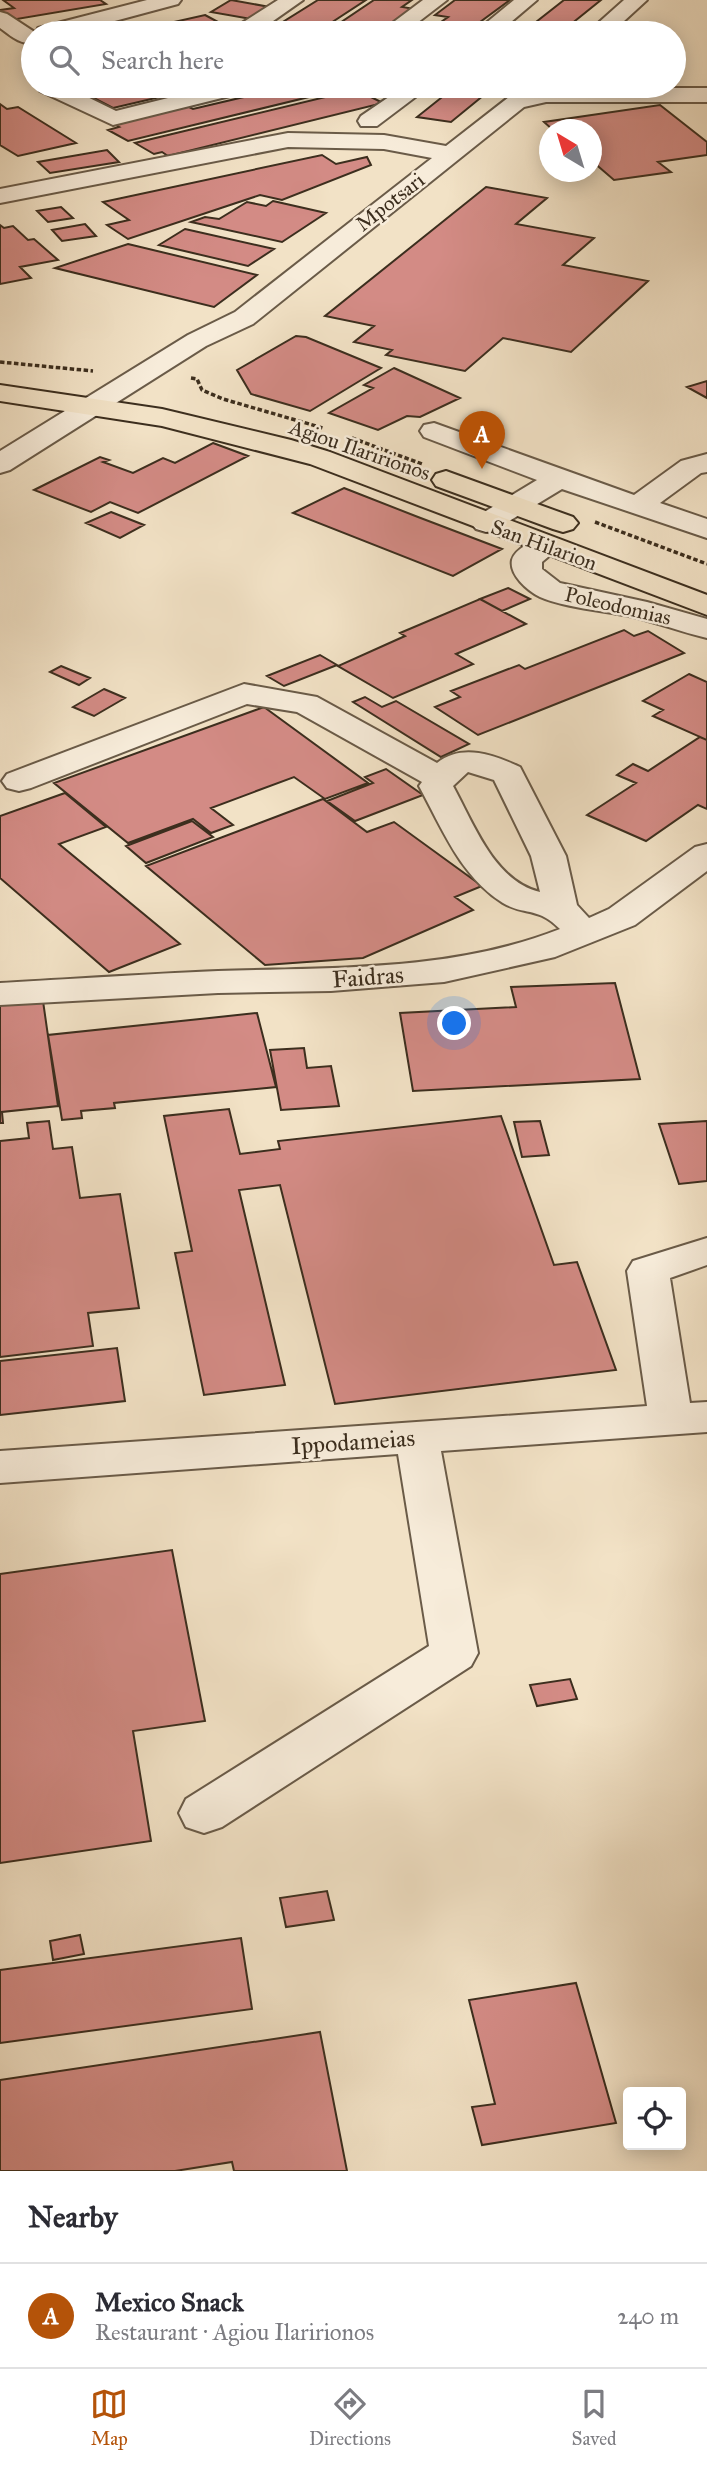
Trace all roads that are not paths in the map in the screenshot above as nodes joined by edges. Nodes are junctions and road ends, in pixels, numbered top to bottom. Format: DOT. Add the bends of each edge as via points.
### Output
graph roads {
  1 [pos="171,0"];
  2 [pos="293,0"];
  3 [pos="437,0"];
  4 [pos="527,0"];
  5 [pos="638,0"];
  6 [pos="141,3"];
  7 [pos="0,18"];
  8 [pos="84,21"];
  9 [pos="266,21"];
  10 [pos="407,21"];
  11 [pos="500,21"];
  12 [pos="613,21"];
  13 [pos="21,28"];
  14 [pos="21,40"];
  15 [pos="0,45"];
  16 [pos="686,95"];
  17 [pos="707,95"];
  18 [pos="72,98"];
  19 [pos="194,98"];
  20 [pos="386,98"];
  21 [pos="523,98"];
  22 [pos="532,98"];
  23 [pos="518,102"];
  24 [pos="369,121"];
  25 [pos="450,155"];
  26 [pos="0,196"];
  27 [pos="244,318"];
  28 [pos="0,371"];
  29 [pos="0,393"];
  30 [pos="153,393"];
  31 [pos="126,398"];
  32 [pos="96,405"];
  33 [pos="434,431"];
  34 [pos="707,463"];
  35 [pos="0,464"];
  36 [pos="559,479"];
  37 [pos="382,481"];
  38 [pos="0,483"];
  39 [pos="515,505"];
  40 [pos="638,506"];
  41 [pos="486,523"];
  42 [pos="707,529"];
  43 [pos="546,545"];
  44 [pos="707,577"];
  45 [pos="707,606"];
  46 [pos="707,629"];
  47 [pos="440,778"];
  48 [pos="19,781"];
  49 [pos="701,867"];
  50 [pos="571,920"];
  51 [pos="0,994"];
  52 [pos="707,1251"];
  53 [pos="689,1418"];
  54 [pos="417,1438"];
  55 [pos="0,1467"];
  56 [pos="204,1813"];
  1 -- 6 [label="street"];
  2 -- 9 [label="street"];
  3 -- 10 [label="street"];
  4 -- 11 [label="street"];
  5 -- 12 [label="street"];
  6 -- 8 [label="street"];
  7 -- 13 [label="street"];
  14 -- 15 [label="street"];
  16 -- 17 [label="street"];
  18 -- 19 [label="street" via="113,118"];
  20 -- 24 [label="street"];
  21 -- 23 [label="street, Mpotsari"];
  22 -- 23 [label="street"];
  23 -- 25 [label="street, Mpotsari"];
  25 -- 26 [label="street" via="384,142 288,140"];
  25 -- 27 [label="street, Mpotsari"];
  27 -- 30 [label="street, Mpotsari" via="241,330"];
  27 -- 31 [label="street, Mpotsari" via="221,327"];
  28 -- 31 [label="main road, Agiou Ilaririonos"];
  29 -- 32 [label="main road, Agiou Ilaririonos"];
  30 -- 31 [label="street, Mpotsari"];
  30 -- 39 [label="main road, Agiou Ilaririonos" via="289,425"];
  31 -- 32 [label="main road, Agiou Ilaririonos"];
  31 -- 37 [label="main road, Agiou Ilaririonos"];
  31 -- 38 [label="street, Mpotsari"];
  32 -- 35 [label="street"];
  33 -- 36 [label="street"];
  34 -- 40 [label="street" via="691,467"];
  36 -- 39 [label="street"];
  36 -- 40 [label="street"];
  37 -- 41 [label="main road, San Hilarion"];
  39 -- 41 [label="street"];
  39 -- 44 [label="main road, Agiou Ilaririonos"];
  40 -- 42 [label="street"];
  41 -- 43 [label="main road, San Hilarion"];
  43 -- 45 [label="main road, San Hilarion"];
  43 -- 46 [label="street, Poleodomias" via="527,559 527,569 550,590"];
  47 -- 48 [label="street" via="306,704 244,694"];
  47 -- 50 [label="street" via="436,786 478,863 502,887"];
  47 -- 50 [label="street" via="464,761 481,762 508,774 537,832"];
  49 -- 50 [label="street, Faidras" via="622,917"];
  50 -- 51 [label="street, Faidras" via="542,949 444,971"];
  52 -- 53 [label="street" via="648,1272"];
  53 -- 54 [label="street, Ippodameias"];
  54 -- 55 [label="street, Ippodameias"];
  54 -- 56 [label="street" via="454,1653"];
}
